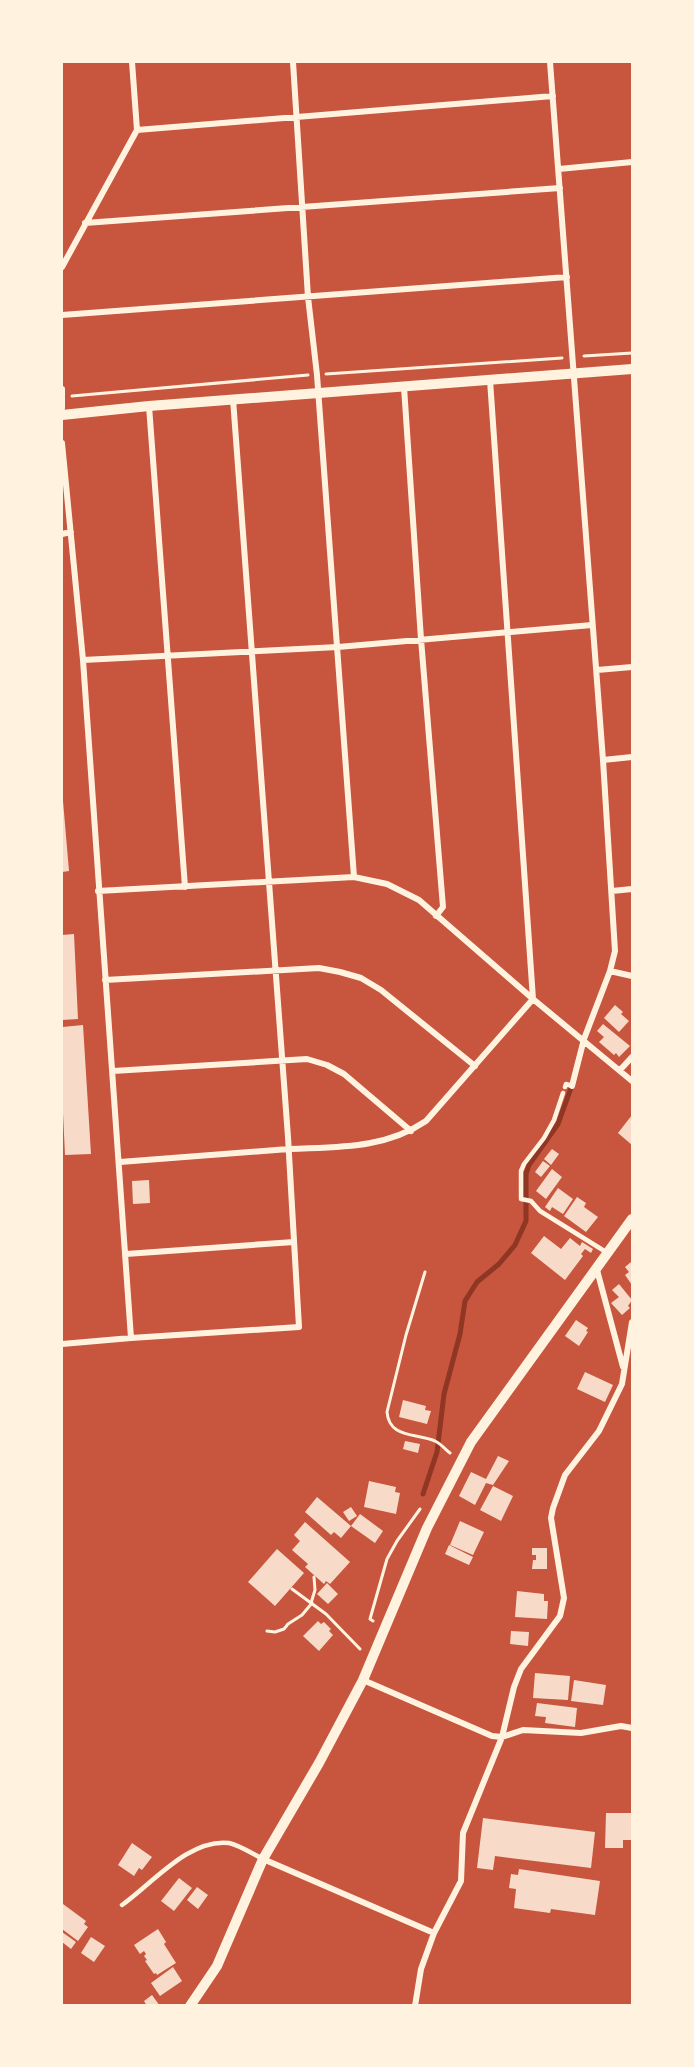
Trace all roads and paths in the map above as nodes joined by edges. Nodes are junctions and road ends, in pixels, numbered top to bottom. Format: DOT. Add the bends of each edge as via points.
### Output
graph roads {
  1 [pos="132,62"];
  2 [pos="293,62"];
  3 [pos="550,62"];
  4 [pos="553,96"];
  5 [pos="296,117"];
  6 [pos="137,130"];
  7 [pos="633,162"];
  8 [pos="559,169"];
  9 [pos="560,188"];
  10 [pos="301,207"];
  11 [pos="85,224"];
  12 [pos="62,267"];
  13 [pos="567,277"];
  14 [pos="308,297"];
  15 [pos="62,315"];
  16 [pos="633,353"];
  17 [pos="573,357"];
  18 [pos="633,369"];
  19 [pos="574,373"];
  20 [pos="317,375"];
  21 [pos="490,380"];
  22 [pos="404,387"];
  23 [pos="62,388"];
  24 [pos="318,393"];
  25 [pos="62,397"];
  26 [pos="233,399"];
  27 [pos="149,406"];
  28 [pos="62,408"];
  29 [pos="62,415"];
  30 [pos="62,443"];
  31 [pos="71,532"];
  32 [pos="62,534"];
  33 [pos="592,625"];
  34 [pos="507,631"];
  35 [pos="421,639"];
  36 [pos="338,647"];
  37 [pos="251,652"];
  38 [pos="167,656"];
  39 [pos="83,660"];
  40 [pos="633,667"];
  41 [pos="597,670"];
  42 [pos="633,757"];
  43 [pos="603,760"];
  44 [pos="354,877"];
  45 [pos="269,882"];
  46 [pos="185,887"];
  47 [pos="633,889"];
  48 [pos="98,891"];
  49 [pos="612,891"];
  50 [pos="436,916"];
  51 [pos="274,970"];
  52 [pos="610,972"];
  53 [pos="633,976"];
  54 [pos="105,980"];
  55 [pos="533,999"];
  56 [pos="584,1039"];
  57 [pos="633,1057"];
  58 [pos="282,1060"];
  59 [pos="475,1065"];
  60 [pos="620,1070"];
  61 [pos="113,1071"];
  62 [pos="633,1081"];
  63 [pos="568,1086"];
  64 [pos="563,1093"];
  65 [pos="411,1131"];
  66 [pos="289,1149"];
  67 [pos="120,1162"];
  68 [pos="633,1219"];
  69 [pos="294,1242"];
  70 [pos="126,1254"];
  71 [pos="608,1254"];
  72 [pos="597,1270"];
  73 [pos="425,1272"];
  74 [pos="633,1322"];
  75 [pos="131,1338"];
  76 [pos="62,1344"];
  77 [pos="624,1371"];
  78 [pos="461,1462"];
  79 [pos="422,1506"];
  80 [pos="314,1577"];
  81 [pos="292,1590"];
  82 [pos="311,1603"];
  83 [pos="384,1629"];
  84 [pos="267,1631"];
  85 [pos="360,1648"];
  86 [pos="363,1680"];
  87 [pos="633,1728"];
  88 [pos="502,1737"];
  89 [pos="263,1859"];
  90 [pos="122,1905"];
  91 [pos="434,1933"];
  92 [pos="190,2006"];
  93 [pos="414,2006"];
  1 -- 6 [label="street"];
  2 -- 5 [label="street"];
  3 -- 4 [label="street"];
  4 -- 5 [label="street"];
  4 -- 8 [label="street"];
  5 -- 6 [label="street"];
  5 -- 10 [label="street"];
  6 -- 11 [label="street"];
  7 -- 8 [label="street"];
  8 -- 9 [label="street"];
  9 -- 10 [label="street"];
  9 -- 13 [label="street"];
  10 -- 11 [label="street"];
  10 -- 14 [label="street"];
  11 -- 12 [label="street"];
  13 -- 14 [label="street"];
  13 -- 17 [label="street"];
  14 -- 15 [label="street"];
  14 -- 20 [label="street"];
  16 -- 17 [label="path"];
  17 -- 19 [label="street"];
  17 -- 20 [label="path"];
  18 -- 19 [label="street"];
  19 -- 21 [label="street"];
  19 -- 33 [label="street"];
  20 -- 24 [label="street"];
  20 -- 25 [label="path"];
  21 -- 22 [label="street"];
  21 -- 34 [label="street"];
  22 -- 24 [label="street"];
  22 -- 35 [label="street"];
  23 -- 25 [label="street"];
  24 -- 26 [label="street"];
  24 -- 36 [label="street"];
  25 -- 28 [label="street"];
  26 -- 27 [label="street"];
  26 -- 37 [label="street"];
  27 -- 29 [label="street"];
  27 -- 38 [label="street"];
  30 -- 31 [label="street"];
  31 -- 32 [label="street"];
  31 -- 39 [label="street"];
  33 -- 34 [label="street"];
  33 -- 41 [label="street"];
  34 -- 35 [label="street"];
  34 -- 55 [label="street"];
  35 -- 36 [label="street"];
  35 -- 50 [label="street" via="442,907"];
  36 -- 37 [label="street"];
  36 -- 44 [label="street"];
  37 -- 38 [label="street"];
  37 -- 45 [label="street"];
  38 -- 39 [label="street"];
  38 -- 46 [label="street"];
  39 -- 48 [label="street"];
  40 -- 41 [label="street"];
  41 -- 43 [label="street"];
  42 -- 43 [label="street"];
  43 -- 49 [label="street"];
  44 -- 45 [label="street"];
  44 -- 50 [label="street" via="387,884 419,900"];
  45 -- 46 [label="street"];
  45 -- 51 [label="street"];
  46 -- 48 [label="street"];
  47 -- 49 [label="street"];
  48 -- 54 [label="street"];
  49 -- 52 [label="street" via="615,951"];
  50 -- 55 [label="street"];
  51 -- 54 [label="street"];
  51 -- 58 [label="street"];
  51 -- 59 [label="street" via="319,968 361,978"];
  52 -- 53 [label="street"];
  52 -- 56 [label="street"];
  54 -- 61 [label="street"];
  55 -- 56 [label="street"];
  55 -- 59 [label="street"];
  56 -- 60 [label="street"];
  56 -- 63 [label="street"];
  57 -- 60 [label="street"];
  58 -- 61 [label="street"];
  58 -- 65 [label="street" via="307,1059 344,1074"];
  58 -- 66 [label="street"];
  59 -- 65 [label="street" via="426,1121"];
  60 -- 62 [label="street"];
  61 -- 67 [label="street"];
  64 -- 71 [label="lane" via="554,1120 521,1171 520,1199 531,1201"];
  65 -- 66 [label="street" via="387,1141 355,1146"];
  66 -- 67 [label="street"];
  66 -- 69 [label="street"];
  67 -- 70 [label="street"];
  68 -- 71 [label="street"];
  69 -- 70 [label="street"];
  69 -- 75 [label="street" via="299,1327"];
  70 -- 75 [label="street"];
  71 -- 72 [label="street"];
  72 -- 77 [label="street"];
  72 -- 78 [label="street" via="471,1442"];
  73 -- 78 [label="path" via="392,1390 388,1423 394,1430 437,1442"];
  74 -- 77 [label="street"];
  75 -- 76 [label="street"];
  77 -- 88 [label="street" via="622,1384 598,1431 565,1475 553,1508 551,1518 564,1598 560,1616 521,1669"];
  78 -- 83 [label="street" via="427,1528"];
  79 -- 83 [label="path" via="387,1559 370,1619"];
  80 -- 82 [label="path"];
  81 -- 82 [label="path"];
  82 -- 84 [label="path" via="284,1629"];
  82 -- 85 [label="path"];
  83 -- 86 [label="street"];
  86 -- 88 [label="street"];
  86 -- 89 [label="street"];
  87 -- 88 [label="street" via="621,1726 581,1733 523,1730"];
  88 -- 91 [label="street" via="462,1833 462,1881"];
  89 -- 90 [label="lane" via="230,1843 209,1845 177,1860"];
  89 -- 91 [label="street"];
  89 -- 92 [label="street" via="217,1966"];
  91 -- 93 [label="street" via="421,1969"];
}
